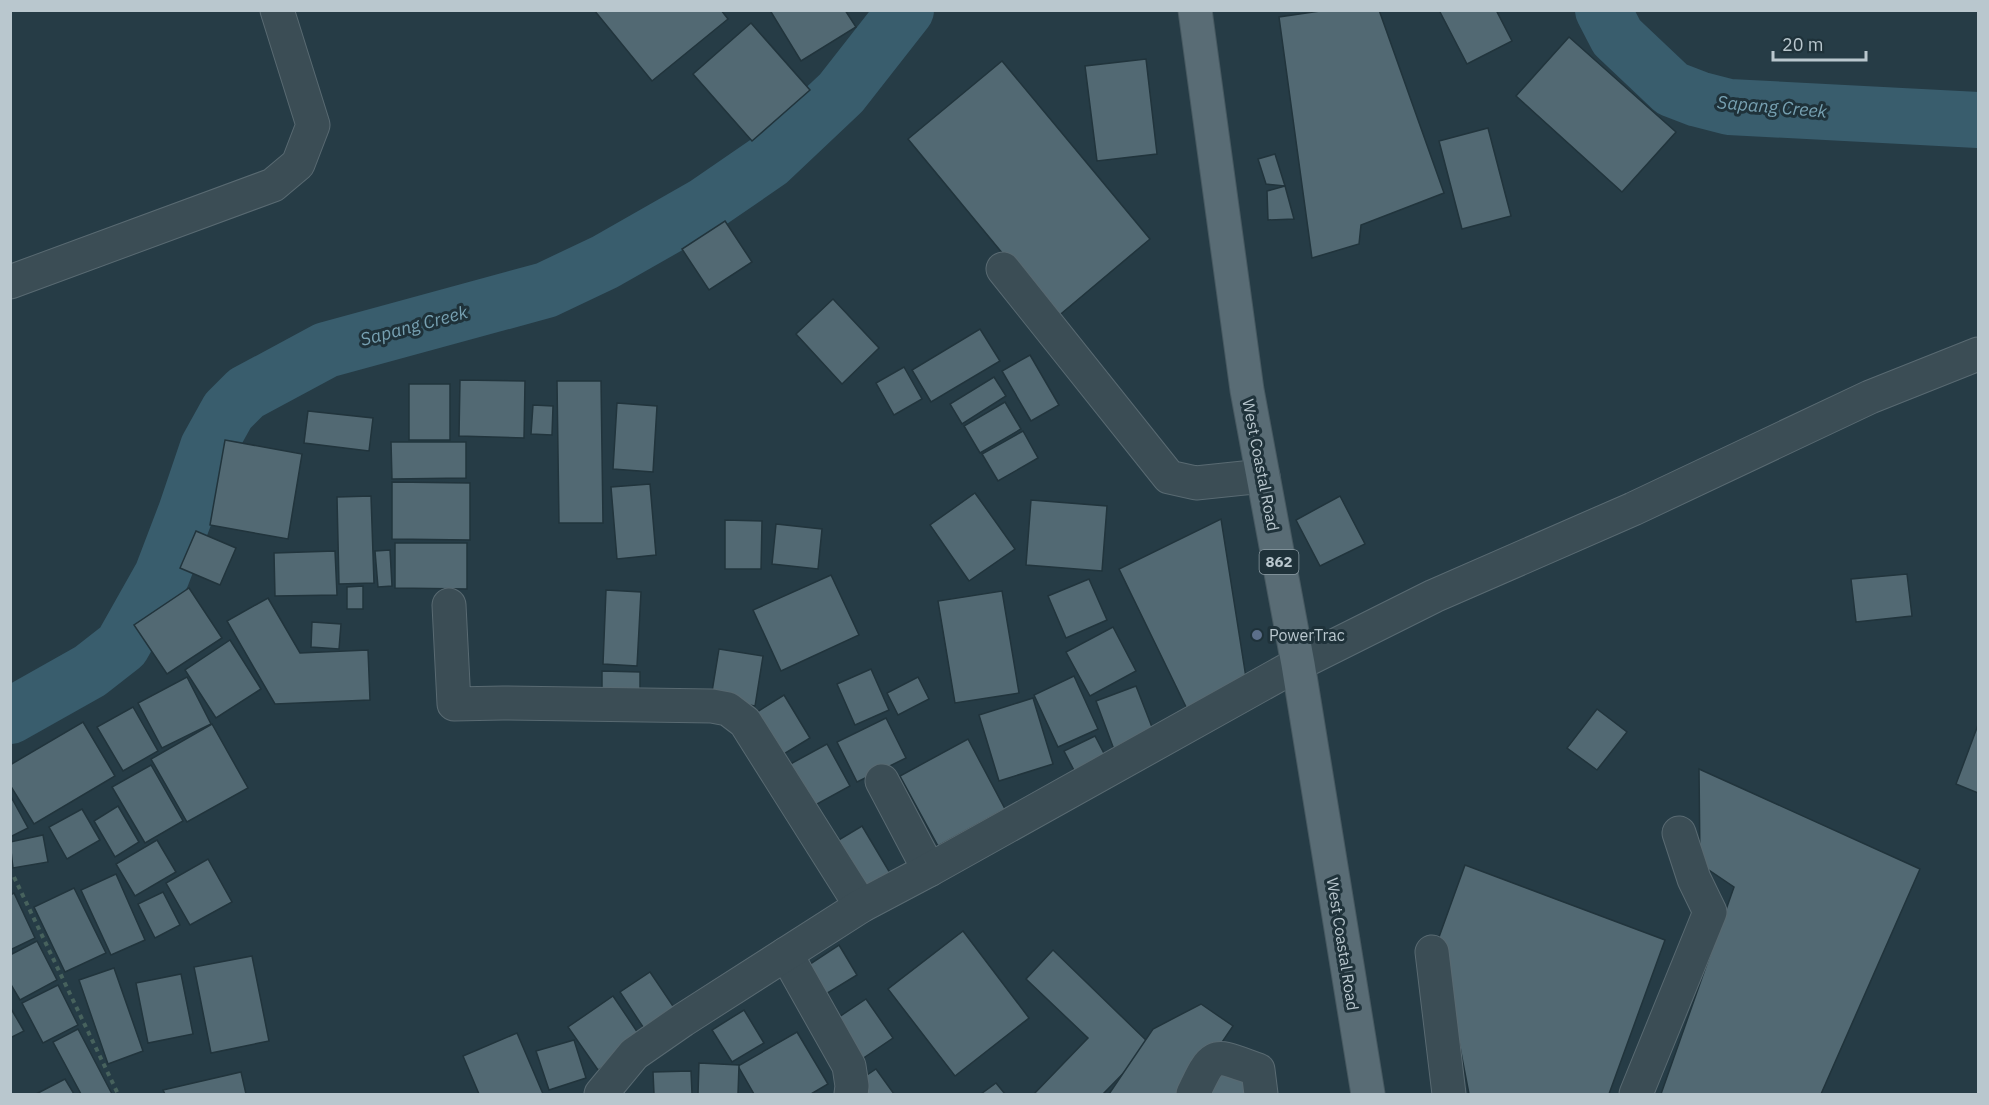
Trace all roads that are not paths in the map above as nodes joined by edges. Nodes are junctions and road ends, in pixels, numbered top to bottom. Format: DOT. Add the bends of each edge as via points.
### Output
graph roads {
  1 [pos="277,10"];
  2 [pos="1196,20"];
  3 [pos="1003,269"];
  4 [pos="10,282"];
  5 [pos="1978,354"];
  6 [pos="1263,476"];
  7 [pos="448,605"];
  8 [pos="1298,664"];
  9 [pos="882,781"];
  10 [pos="1679,833"];
  11 [pos="929,870"];
  12 [pos="861,906"];
  13 [pos="1432,952"];
  14 [pos="786,954"];
  15 [pos="601,1095"];
  16 [pos="851,1095"];
  17 [pos="1194,1095"];
  18 [pos="1261,1095"];
  19 [pos="1368,1095"];
  20 [pos="1449,1095"];
  21 [pos="1636,1095"];
  1 -- 4 [label="street" via="313,125 298,164 273,185"];
  2 -- 6 [label="main road, West Coastal Road / 862" via="1247,390"];
  3 -- 6 [label="street" via="1169,477 1196,483"];
  5 -- 8 [label="street" via="1870,397 1633,509 1434,596"];
  6 -- 8 [label="main road, West Coastal Road / 862"];
  7 -- 12 [label="street" via="454,704 728,708 745,722"];
  8 -- 11 [label="street"];
  8 -- 19 [label="main road, West Coastal Road / 862"];
  9 -- 11 [label="street"];
  10 -- 21 [label="street" via="1710,912"];
  11 -- 12 [label="street"];
  12 -- 14 [label="street"];
  13 -- 20 [label="street"];
  14 -- 15 [label="street" via="634,1054"];
  14 -- 16 [label="street" via="849,1066"];
  17 -- 18 [label="street" via="1207,1065 1224,1058 1258,1070"];
}
